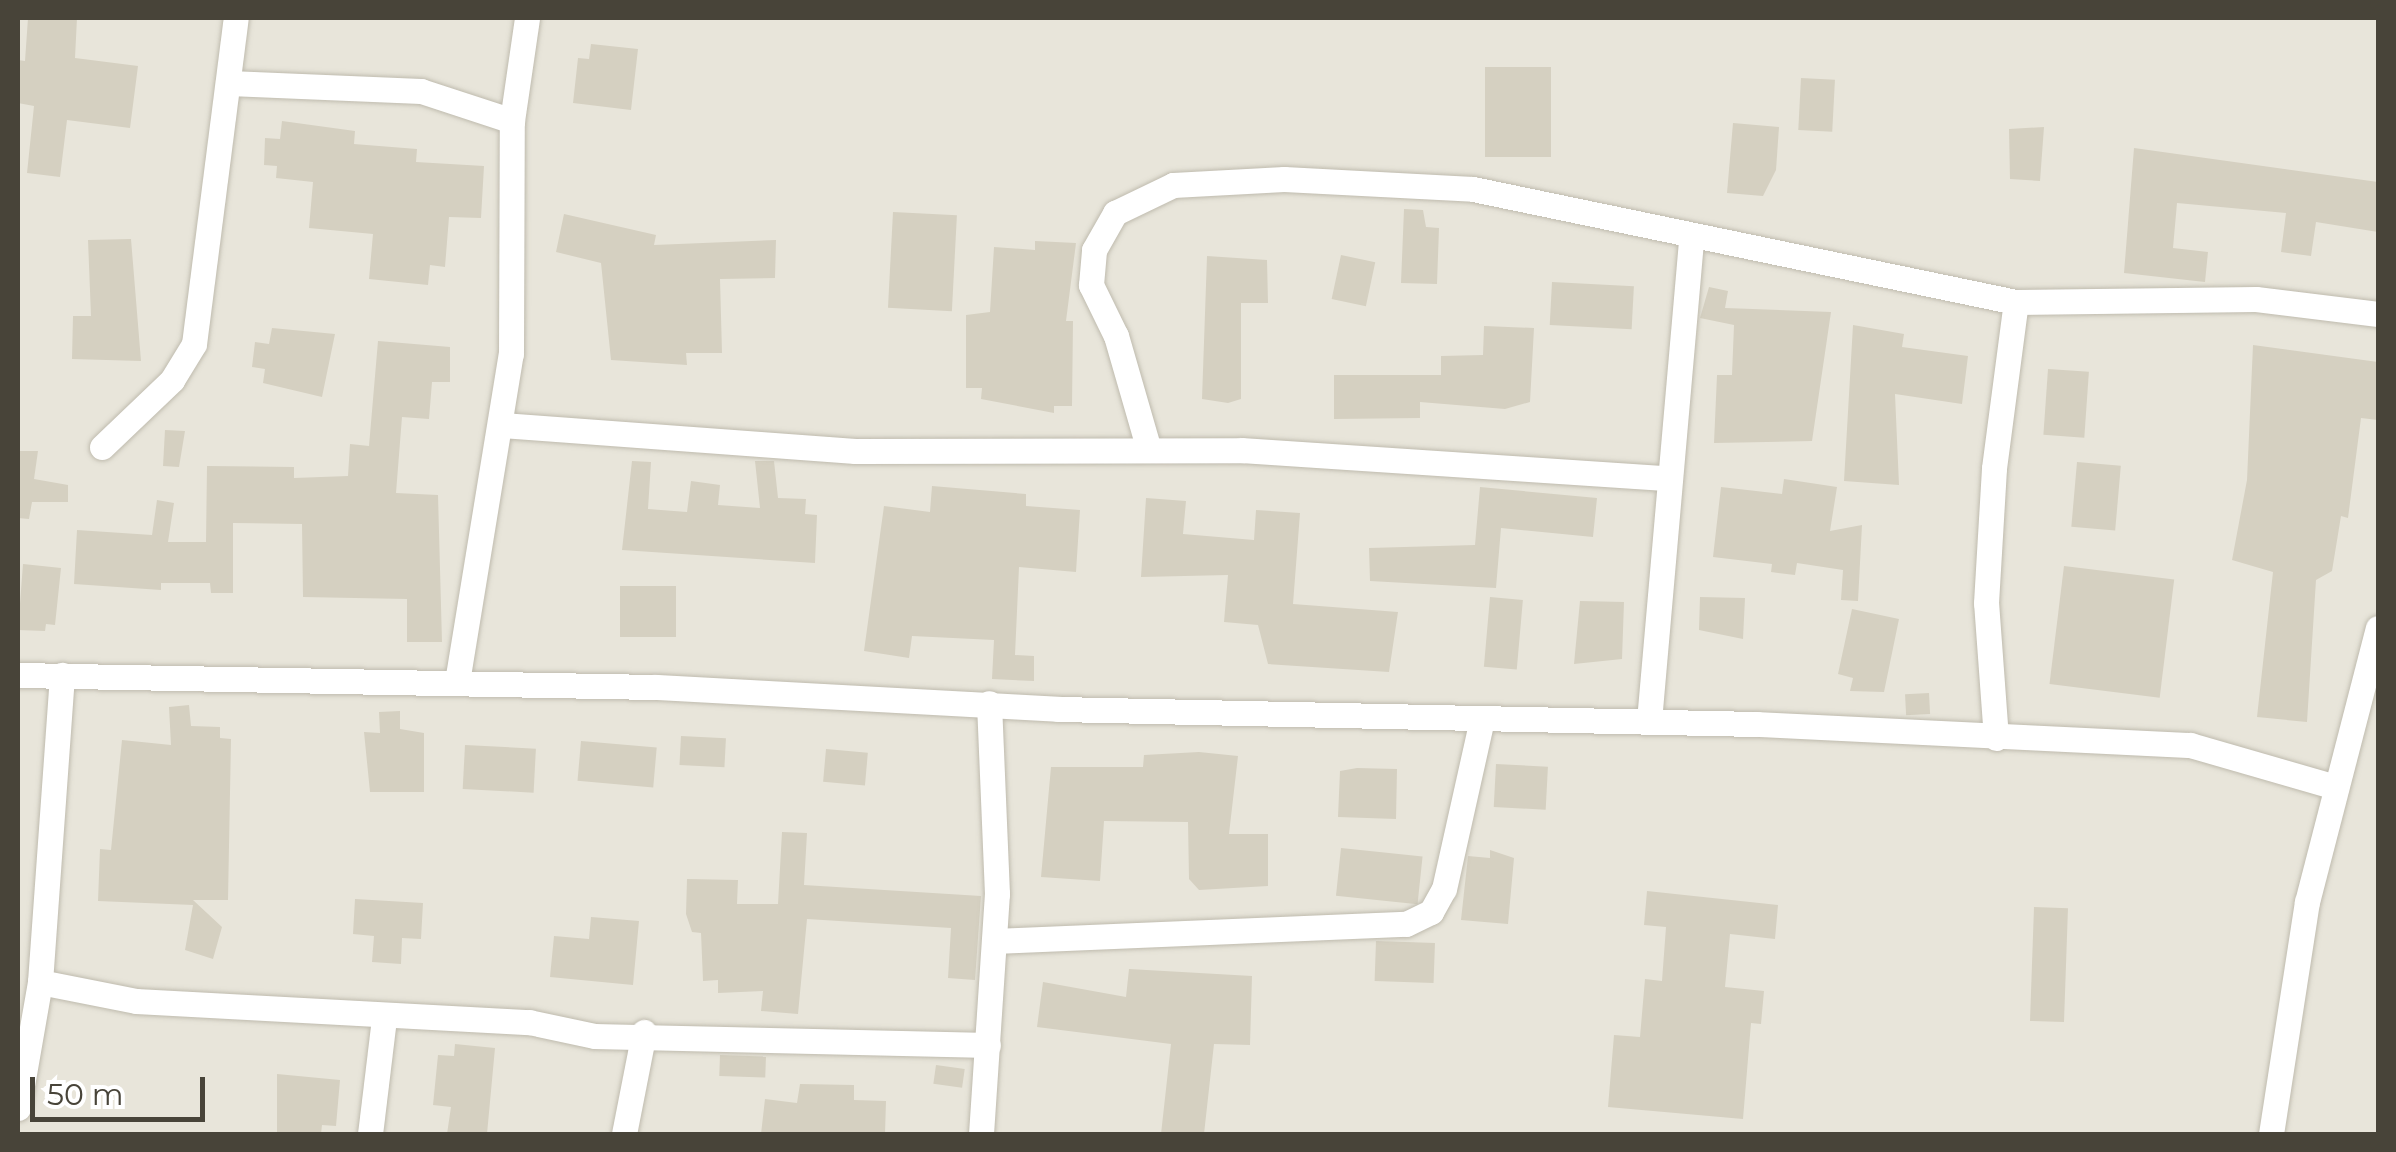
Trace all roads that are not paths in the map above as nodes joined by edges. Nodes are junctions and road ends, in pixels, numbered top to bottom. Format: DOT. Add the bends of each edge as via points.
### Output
graph roads {
  1 [pos="236,18"];
  2 [pos="527,18"];
  3 [pos="228,83"];
  4 [pos="512,121"];
  5 [pos="1691,240"];
  6 [pos="2016,302"];
  7 [pos="2378,314"];
  8 [pos="502,425"];
  9 [pos="102,447"];
  10 [pos="1148,450"];
  11 [pos="1668,478"];
  12 [pos="2378,628"];
  13 [pos="62,675"];
  14 [pos="18,676"];
  15 [pos="457,682"];
  16 [pos="989,702"];
  17 [pos="1482,718"];
  18 [pos="1649,721"];
  19 [pos="1996,738"];
  20 [pos="2332,786"];
  21 [pos="994,941"];
  22 [pos="40,982"];
  23 [pos="384,1018"];
  24 [pos="644,1032"];
  25 [pos="988,1045"];
  26 [pos="18,1108"];
  27 [pos="370,1134"];
  28 [pos="624,1134"];
  29 [pos="981,1134"];
  30 [pos="2270,1134"];
  1 -- 3 [label="street"];
  2 -- 4 [label="street"];
  3 -- 4 [label="street" via="420,91"];
  3 -- 9 [label="street" via="194,344 172,380"];
  4 -- 8 [label="street" via="511,354"];
  5 -- 6 [label="street" via="1750,244"];
  5 -- 10 [label="street" via="1639,220 1472,189 1284,180 1144,193 1115,213 1101,238 1091,285 1116,336"];
  5 -- 11 [label="street"];
  6 -- 7 [label="street" via="2256,299"];
  6 -- 19 [label="street" via="1988,572"];
  8 -- 10 [label="street" via="855,452"];
  8 -- 15 [label="street"];
  10 -- 11 [label="street"];
  11 -- 18 [label="street"];
  12 -- 20 [label="street"];
  13 -- 14 [label="street"];
  13 -- 15 [label="street"];
  13 -- 22 [label="street"];
  15 -- 16 [label="street"];
  16 -- 17 [label="street"];
  16 -- 21 [label="street"];
  17 -- 18 [label="street"];
  17 -- 21 [label="street" via="1444,889 1431,912 1406,924"];
  18 -- 19 [label="street"];
  19 -- 20 [label="street" via="2190,746"];
  20 -- 30 [label="street"];
  21 -- 25 [label="street"];
  22 -- 23 [label="street" via="136,1001"];
  22 -- 26 [label="street"];
  23 -- 24 [label="street" via="529,1022 595,1036"];
  23 -- 27 [label="street"];
  24 -- 25 [label="street"];
  24 -- 28 [label="street"];
  25 -- 29 [label="street"];
}
